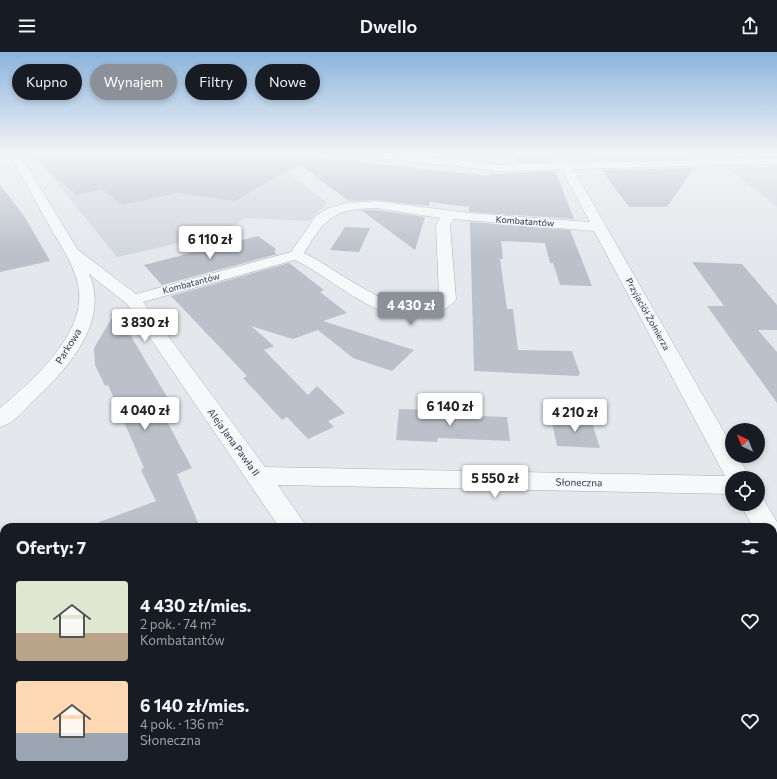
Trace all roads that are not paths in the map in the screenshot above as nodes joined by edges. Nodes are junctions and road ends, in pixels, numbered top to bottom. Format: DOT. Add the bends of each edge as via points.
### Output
graph roads {
  1 [pos="33,186"];
  2 [pos="576,186"];
  3 [pos="450,215"];
  4 [pos="599,227"];
  5 [pos="72,253"];
  6 [pos="296,254"];
  7 [pos="132,300"];
  8 [pos="0,420"];
  9 [pos="734,471"];
  10 [pos="258,476"];
  11 [pos="725,485"];
  12 [pos="757,511"];
  13 [pos="291,523"];
  14 [pos="764,523"];
  1 -- 5 [label="street, Aleja Jana Pawła II"];
  2 -- 4 [label="street, Przyjaciół Żołnierza"];
  3 -- 4 [label="street, Kombatantów"];
  3 -- 6 [label="street, Kombatantów" via="382,206 352,205 331,211 320,218"];
  3 -- 6 [label="street" via="443,225 448,299 439,307 425,312 402,312 384,307"];
  4 -- 9 [label="street, Przyjaciół Żołnierza"];
  5 -- 7 [label="street, Aleja Jana Pawła II"];
  5 -- 8 [label="street, Parkowa" via="88,293 82,324 66,353 41,383"];
  6 -- 7 [label="street, Kombatantów"];
  7 -- 10 [label="street, Aleja Jana Pawła II"];
  10 -- 11 [label="street, Słoneczna"];
  10 -- 13 [label="street, Aleja Jana Pawła II"];
  12 -- 14 [label="street"];
}
